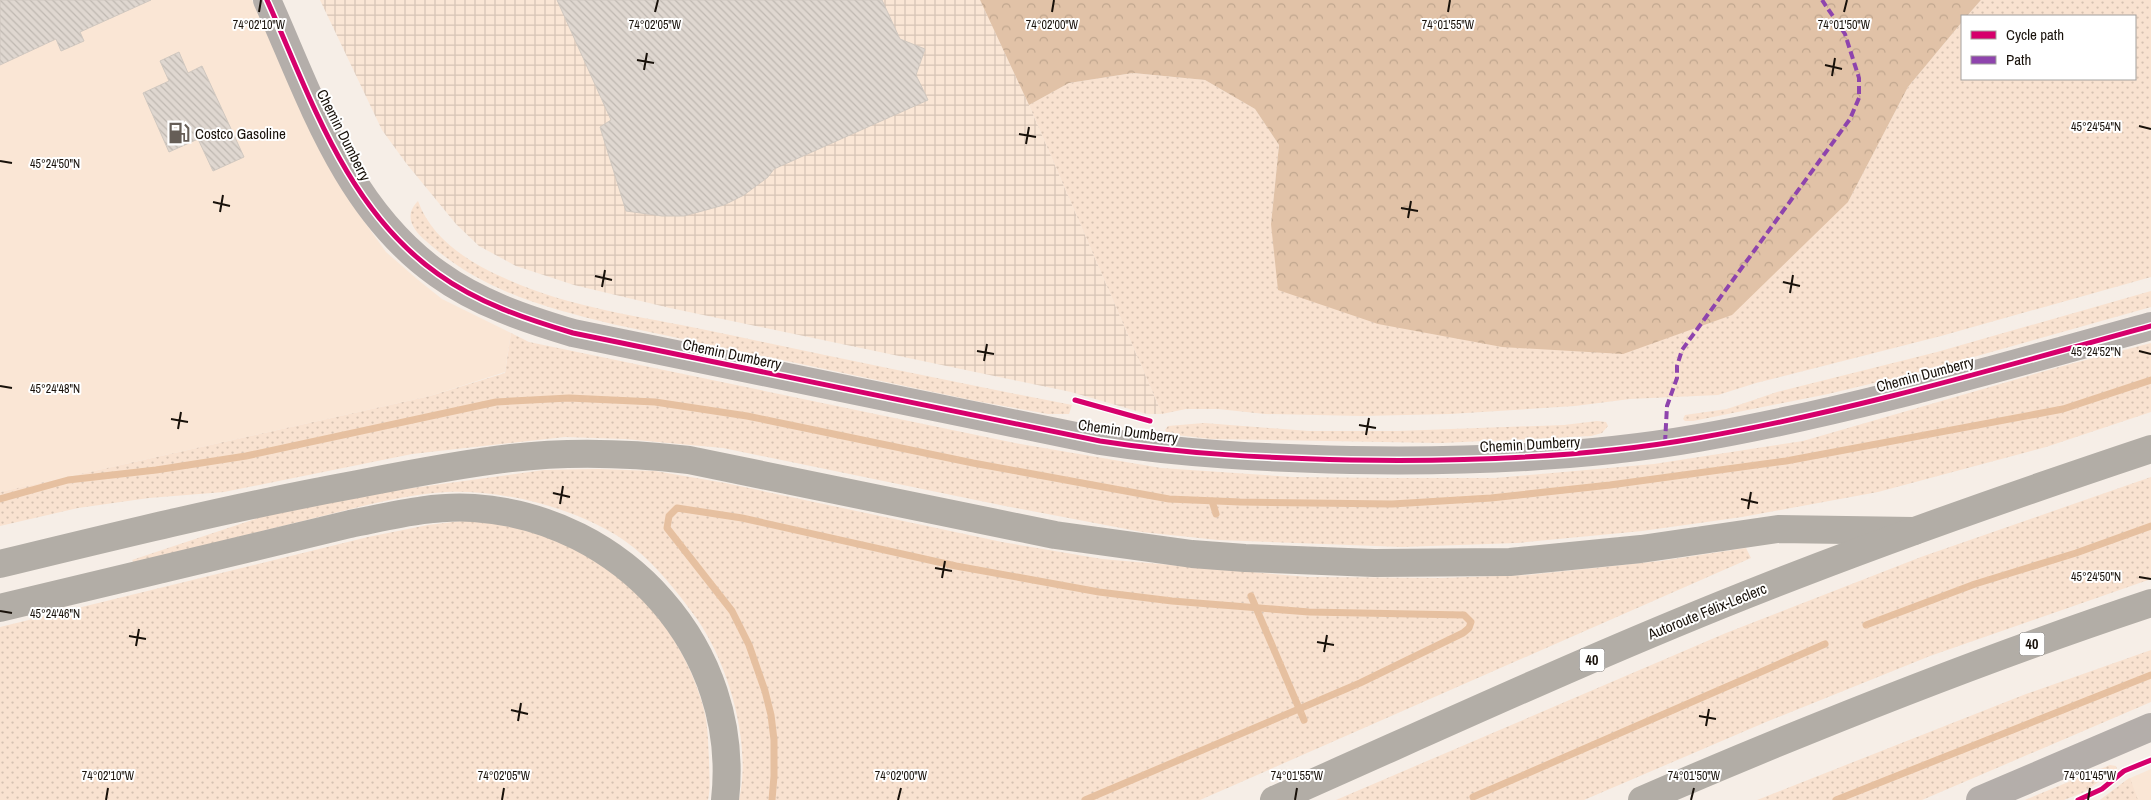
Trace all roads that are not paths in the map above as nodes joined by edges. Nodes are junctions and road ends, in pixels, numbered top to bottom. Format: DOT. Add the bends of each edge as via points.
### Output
graph roads {
  1 [pos="267,0"];
  2 [pos="2151,326"];
  3 [pos="2151,449"];
  4 [pos="1914,531"];
  5 [pos="0,564"];
  6 [pos="2151,603"];
  7 [pos="0,608"];
  8 [pos="2151,727"];
  9 [pos="725,800"];
  10 [pos="1274,800"];
  11 [pos="1642,800"];
  12 [pos="1980,800"];
  1 -- 2 [label="street, Chemin Dumberry" via="328,138 362,196 406,247 462,289 516,315 573,333 1100,441 1179,452 1327,460 1437,460 1579,454 1697,438 1841,409"];
  3 -- 4 [label="highway, Autoroute Félix-Leclerc / 40"];
  4 -- 5 [label="highway" via="1778,529 1641,550 1510,562 1253,559 1055,535 689,460 564,454 451,466 282,498"];
  4 -- 10 [label="highway, Autoroute Félix-Leclerc / 40" via="1704,612"];
  6 -- 11 [label="highway, 40" via="2022,648 1830,722"];
  7 -- 9 [label="highway" via="405,513 473,508 548,522 576,534 627,566 652,588 686,633 702,661 722,720 726,747"];
  8 -- 12 [label="street"];
}
